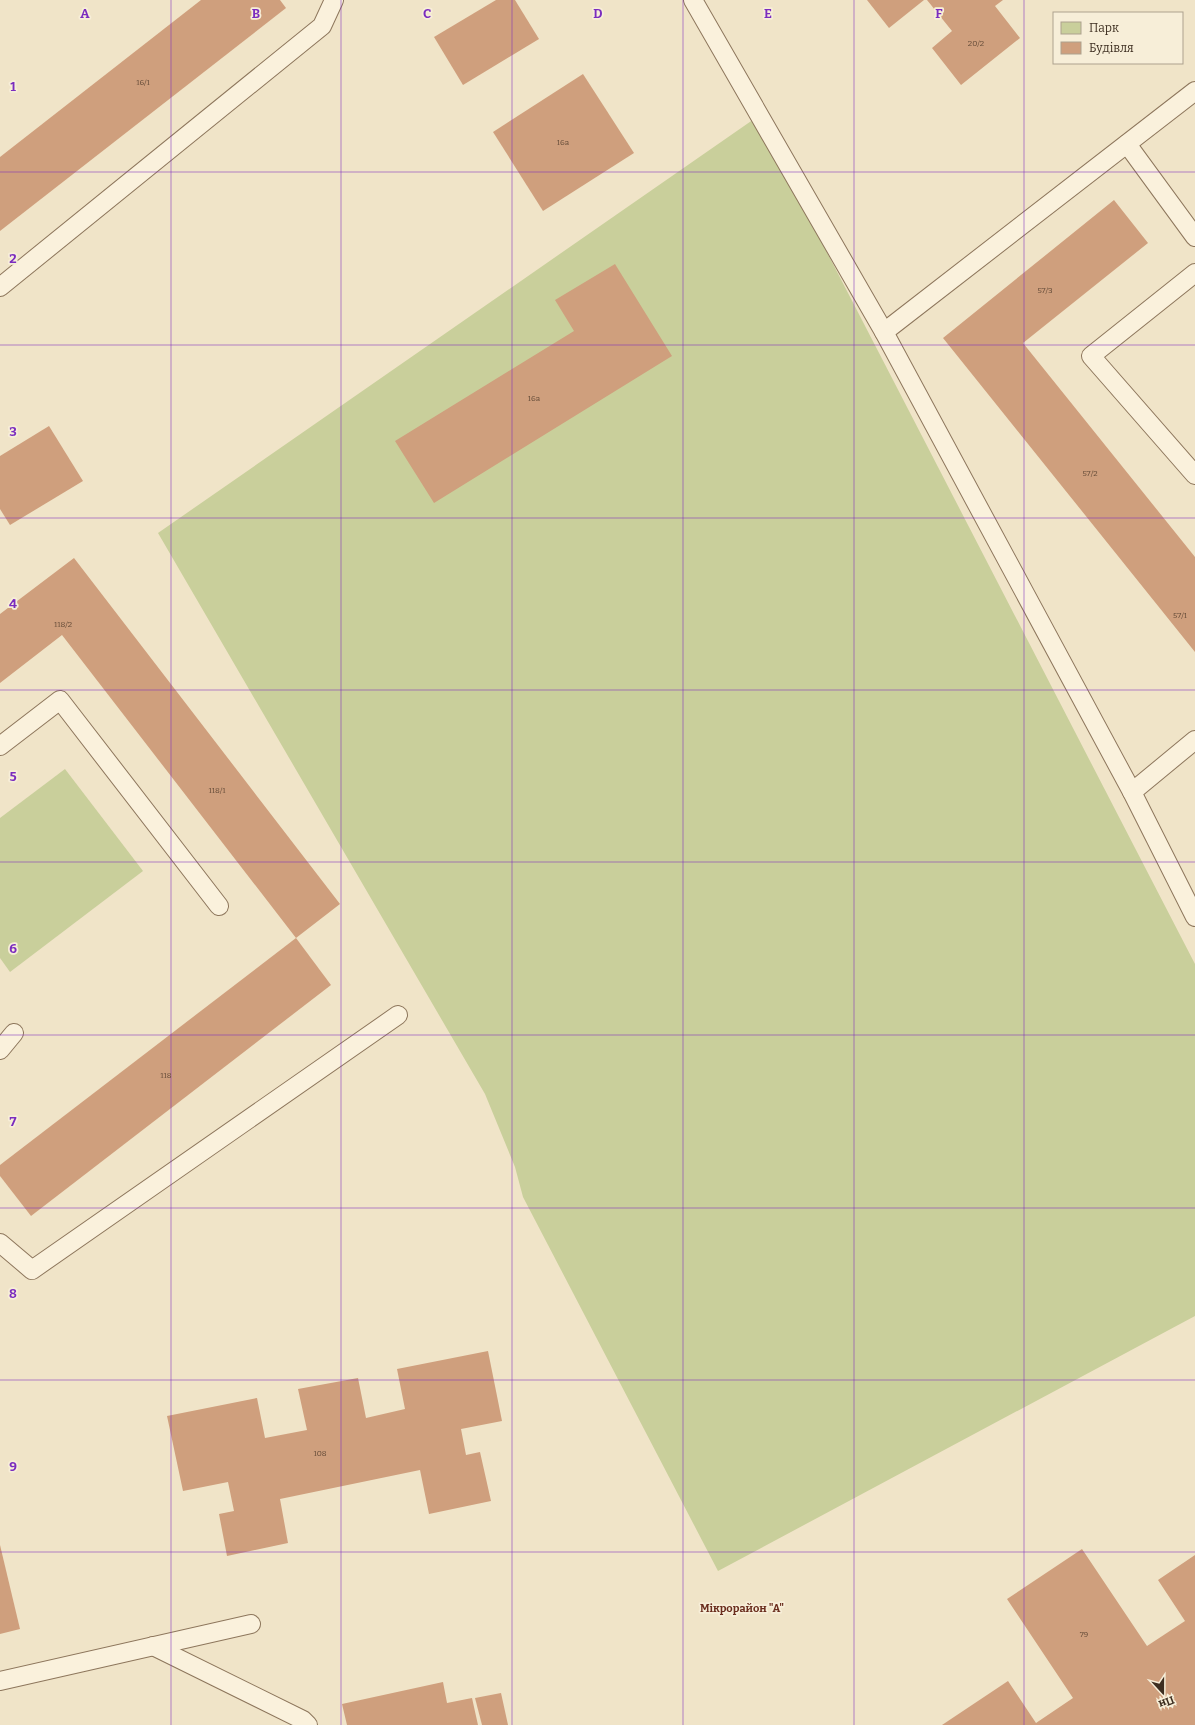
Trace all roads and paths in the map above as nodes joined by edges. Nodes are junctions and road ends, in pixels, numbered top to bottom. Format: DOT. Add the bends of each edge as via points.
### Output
graph roads {
  1 [pos="334,0"];
  2 [pos="693,0"];
  3 [pos="1195,91"];
  4 [pos="1127,144"];
  5 [pos="1195,237"];
  6 [pos="1195,273"];
  7 [pos="0,287"];
  8 [pos="884,332"];
  9 [pos="1195,475"];
  10 [pos="1195,740"];
  11 [pos="0,746"];
  12 [pos="1132,792"];
  13 [pos="219,906"];
  14 [pos="1195,917"];
  15 [pos="398,1015"];
  16 [pos="14,1033"];
  17 [pos="0,1050"];
  18 [pos="0,1243"];
  19 [pos="251,1624"];
  20 [pos="153,1646"];
  21 [pos="0,1681"];
  22 [pos="308,1725"];
  1 -- 7 [label="lane" via="322,26"];
  2 -- 8 [label="lane"];
  3 -- 4 [label="lane"];
  4 -- 5 [label="lane"];
  4 -- 8 [label="lane"];
  6 -- 9 [label="lane" via="1091,356"];
  8 -- 12 [label="lane"];
  10 -- 12 [label="lane"];
  11 -- 13 [label="lane" via="60,700"];
  12 -- 14 [label="lane"];
  15 -- 18 [label="lane" via="32,1270"];
  16 -- 17 [label="lane"];
  19 -- 20 [label="lane"];
  20 -- 21 [label="lane"];
  20 -- 22 [label="lane" via="303,1720"];
}
